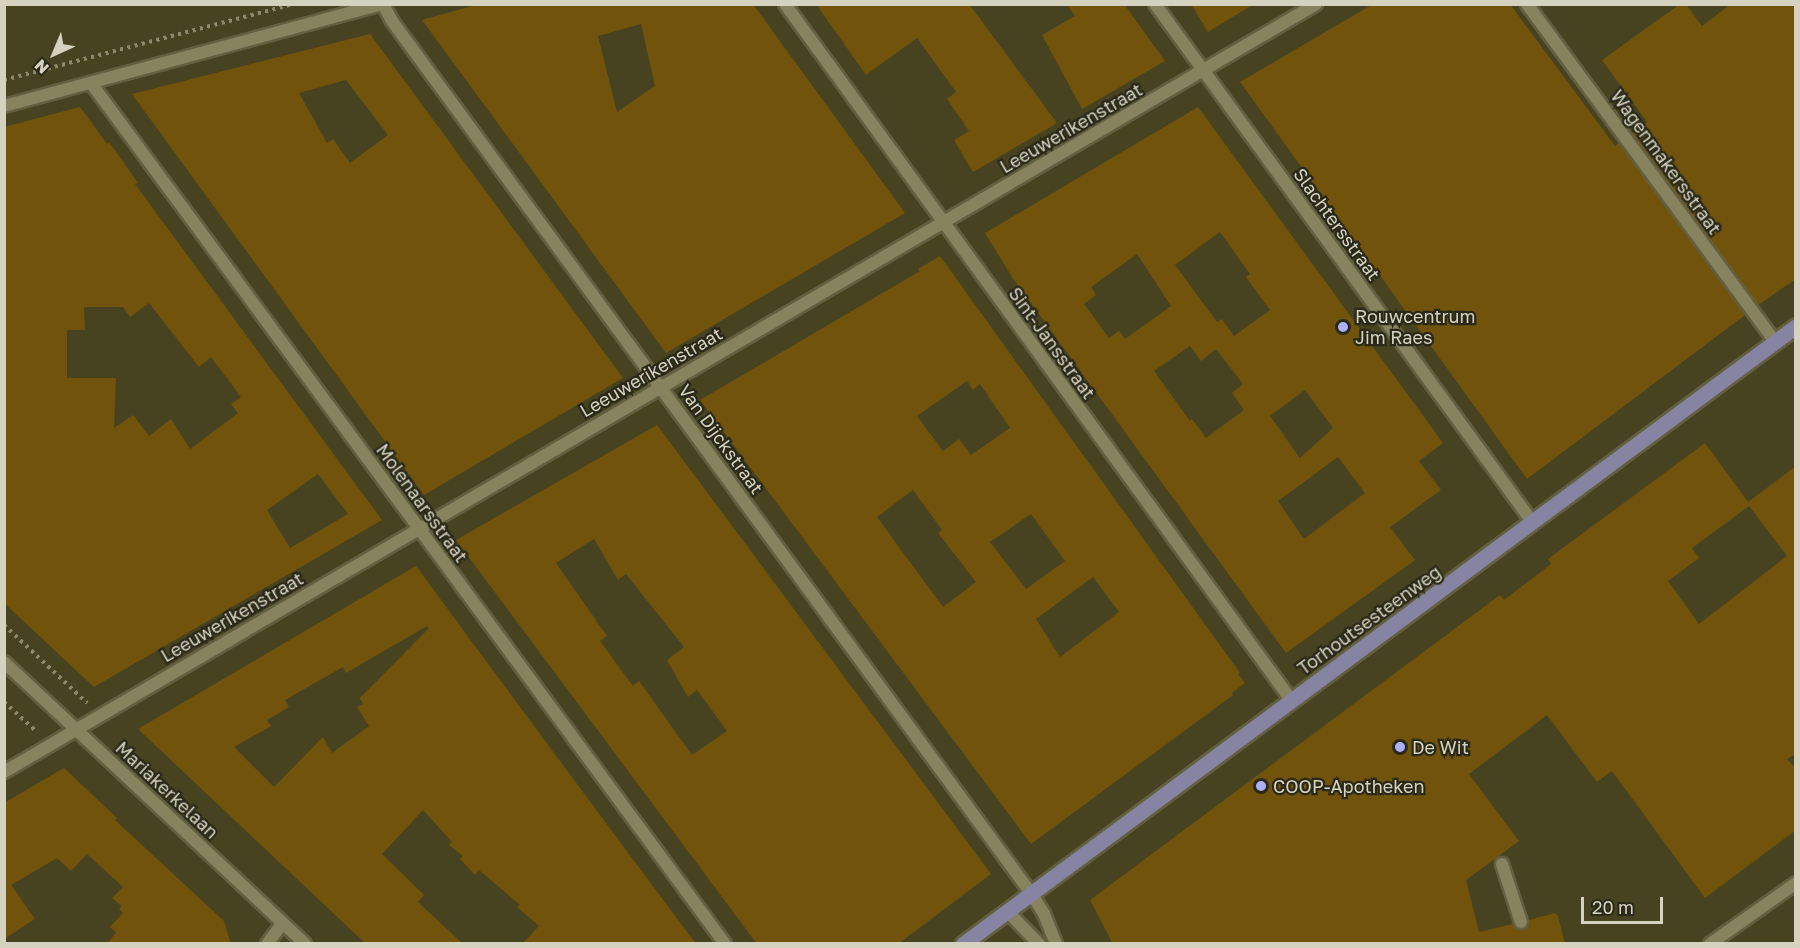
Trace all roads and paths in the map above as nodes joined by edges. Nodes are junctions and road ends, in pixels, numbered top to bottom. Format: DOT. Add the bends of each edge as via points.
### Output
graph roads {
  1 [pos="293,4"];
  2 [pos="383,4"];
  3 [pos="785,4"];
  4 [pos="1155,4"];
  5 [pos="1316,4"];
  6 [pos="1527,4"];
  7 [pos="1204,71"];
  8 [pos="4,80"];
  9 [pos="91,83"];
  10 [pos="4,106"];
  11 [pos="943,223"];
  12 [pos="1796,326"];
  13 [pos="1775,342"];
  14 [pos="661,387"];
  15 [pos="1533,523"];
  16 [pos="419,529"];
  17 [pos="4,625"];
  18 [pos="4,662"];
  19 [pos="1292,701"];
  20 [pos="4,702"];
  21 [pos="101,715"];
  22 [pos="76,729"];
  23 [pos="50,745"];
  24 [pos="4,772"];
  25 [pos="1502,864"];
  26 [pos="1796,884"];
  27 [pos="1031,893"];
  28 [pos="1007,911"];
  29 [pos="1521,922"];
  30 [pos="283,923"];
  31 [pos="267,944"];
  32 [pos="304,944"];
  33 [pos="725,944"];
  34 [pos="963,944"];
  35 [pos="1039,944"];
  36 [pos="1056,944"];
  37 [pos="1710,944"];
  1 -- 8 [label="path"];
  2 -- 9 [label="street"];
  2 -- 14 [label="street, Van Dijckstraat"];
  3 -- 11 [label="street, Sint-Jansstraat"];
  4 -- 7 [label="street, Slachtersstraat"];
  5 -- 7 [label="street, Leeuwerikenstraat"];
  6 -- 13 [label="street, Wagenmakersstraat"];
  7 -- 11 [label="street, Leeuwerikenstraat"];
  7 -- 15 [label="street, Slachtersstraat"];
  9 -- 10 [label="street"];
  9 -- 16 [label="street, Molenaarsstraat"];
  11 -- 14 [label="street, Leeuwerikenstraat"];
  11 -- 19 [label="street, Sint-Jansstraat"];
  12 -- 13 [label="main road, Torhoutsesteenweg"];
  13 -- 15 [label="main road, Torhoutsesteenweg"];
  14 -- 16 [label="street, Leeuwerikenstraat"];
  14 -- 27 [label="street, Van Dijckstraat"];
  15 -- 19 [label="main road, Torhoutsesteenweg"];
  16 -- 21 [label="street, Leeuwerikenstraat"];
  16 -- 33 [label="street, Molenaarsstraat"];
  17 -- 21 [label="path"];
  18 -- 22 [label="street, Mariakerkelaan"];
  19 -- 27 [label="main road, Torhoutsesteenweg"];
  20 -- 23 [label="path"];
  21 -- 22 [label="street, Leeuwerikenstraat"];
  22 -- 23 [label="street, Leeuwerikenstraat"];
  22 -- 30 [label="street, Mariakerkelaan"];
  23 -- 24 [label="street, Leeuwerikenstraat"];
  25 -- 29 [label="street"];
  26 -- 37 [label="street"];
  27 -- 28 [label="main road, Torhoutsesteenweg"];
  27 -- 36 [label="street, Van Dijckstraat"];
  28 -- 34 [label="main road, Torhoutsesteenweg"];
  28 -- 35 [label="street"];
  30 -- 31 [label="street"];
  30 -- 32 [label="street, Mariakerkelaan"];
}
